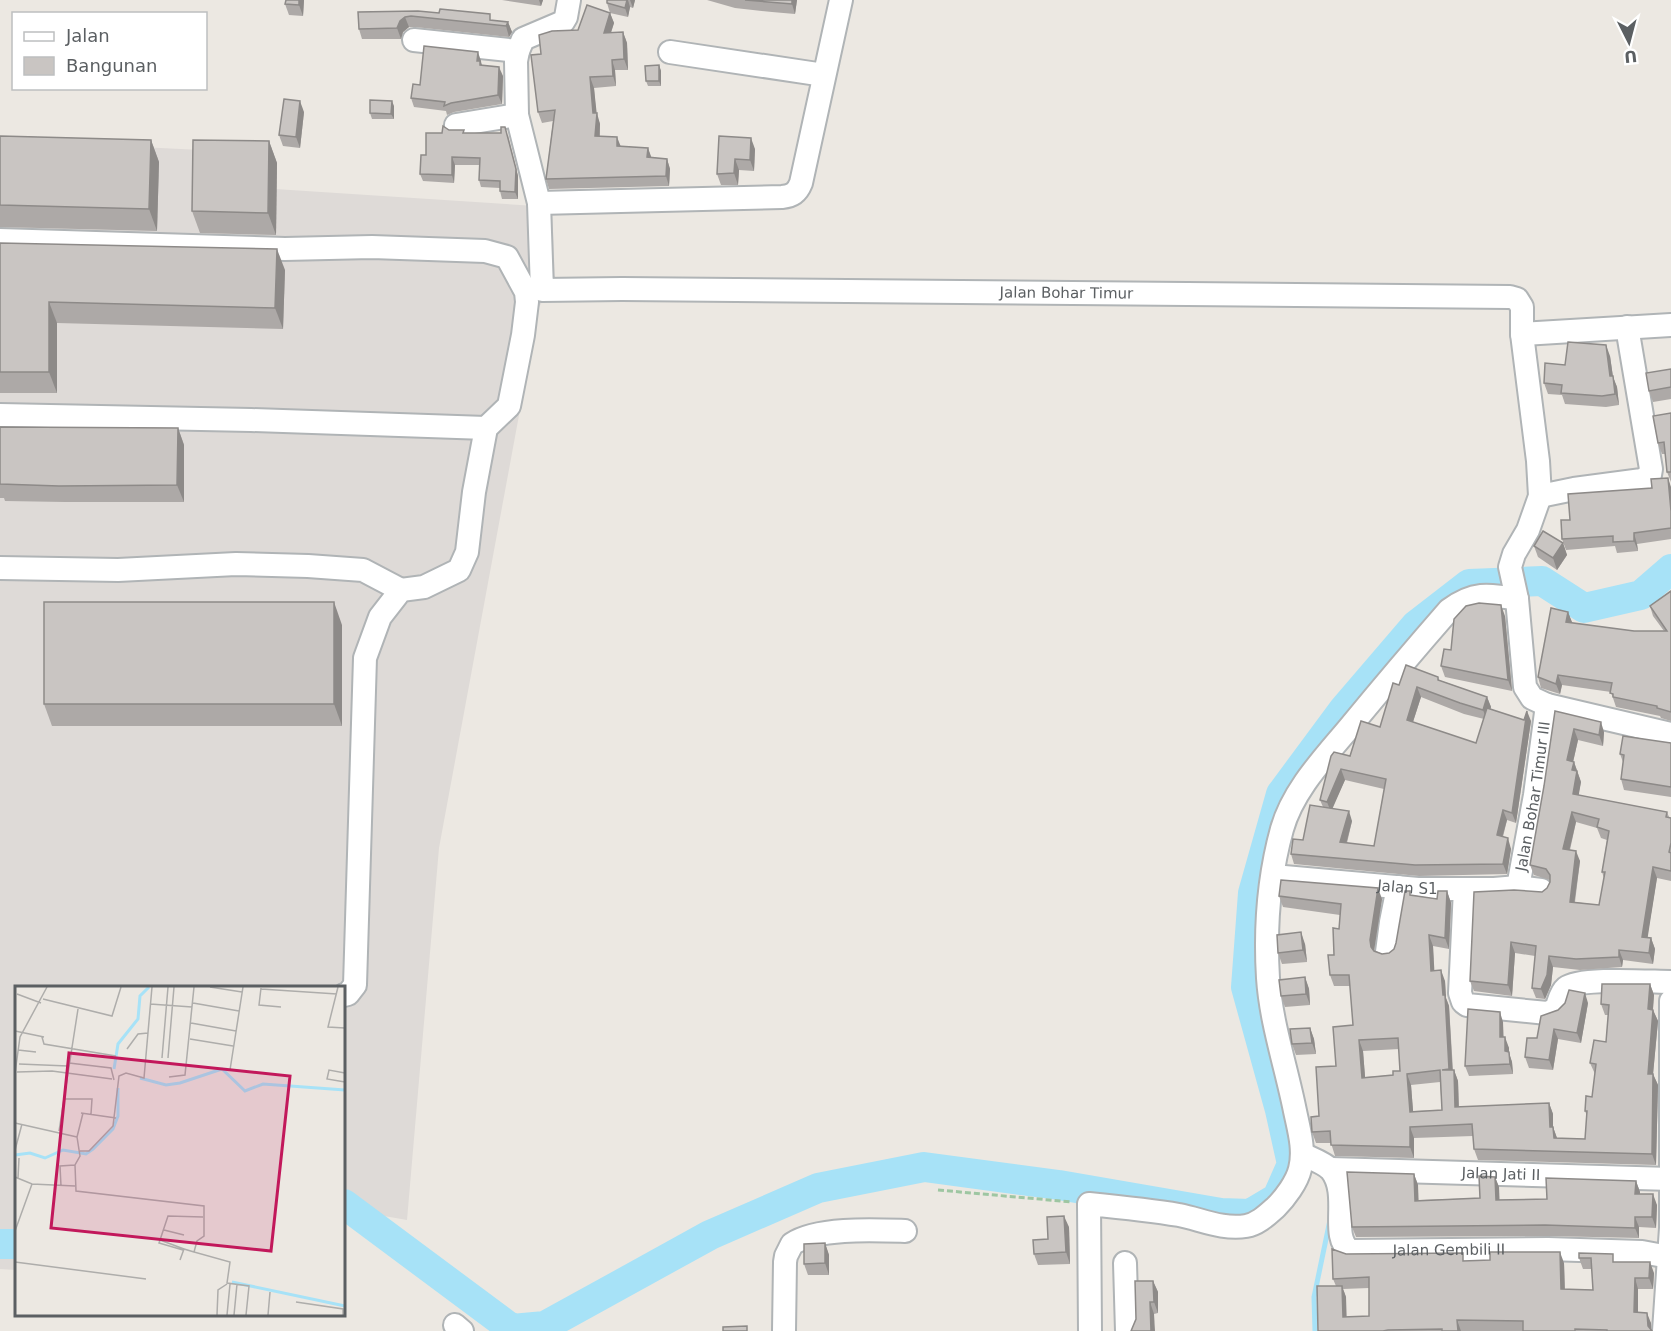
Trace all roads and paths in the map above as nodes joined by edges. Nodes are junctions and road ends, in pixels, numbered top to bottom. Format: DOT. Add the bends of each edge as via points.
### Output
graph roads {
  1 [pos="569,0"];
  2 [pos="840,0"];
  3 [pos="414,40"];
  4 [pos="518,51"];
  5 [pos="670,52"];
  6 [pos="824,75"];
  7 [pos="517,115"];
  8 [pos="456,125"];
  9 [pos="539,203"];
  10 [pos="0,240"];
  11 [pos="534,291"];
  12 [pos="1671,325"];
  13 [pos="1627,327"];
  14 [pos="1522,334"];
  15 [pos="0,415"];
  16 [pos="486,428"];
  17 [pos="1540,496"];
  18 [pos="0,568"];
  19 [pos="401,590"];
  20 [pos="1516,596"];
  21 [pos="1547,705"];
  22 [pos="1671,734"];
  23 [pos="1273,876"];
  24 [pos="1398,887"];
  25 [pos="1518,887"];
  26 [pos="1465,889"];
  27 [pos="1541,890"];
  28 [pos="1387,952"];
  29 [pos="1671,982"];
  30 [pos="345,995"];
  31 [pos="1671,1001"];
  32 [pos="1301,1162"];
  33 [pos="1331,1169"];
  34 [pos="1670,1179"];
  35 [pos="938,1190"];
  36 [pos="1089,1204"];
  37 [pos="1671,1228"];
  38 [pos="905,1231"];
  39 [pos="1669,1257"];
  40 [pos="1125,1263"];
  41 [pos="784,1331"];
  42 [pos="1090,1331"];
  43 [pos="1127,1331"];
  44 [pos="1664,1331"];
  1 -- 4 [label="street" via="562,22 526,37"];
  2 -- 6 [label="street"];
  3 -- 4 [label="street"];
  4 -- 7 [label="street"];
  5 -- 6 [label="street"];
  6 -- 9 [label="street" via="801,183 798,191 789,196"];
  7 -- 8 [label="street"];
  7 -- 9 [label="street"];
  9 -- 11 [label="street"];
  10 -- 11 [label="street" via="485,251 507,257"];
  11 -- 14 [label="street, Jalan Bohar Timur" via="1510,297 1522,307"];
  11 -- 16 [label="street" via="527,302 509,406"];
  12 -- 13 [label="street"];
  13 -- 14 [label="street"];
  13 -- 17 [label="street" via="1650,475 1642,480"];
  14 -- 17 [label="street"];
  15 -- 16 [label="street"];
  16 -- 19 [label="street" via="467,552 459,570 424,587"];
  17 -- 20 [label="street" via="1510,567"];
  18 -- 19 [label="street" via="308,566 363,570"];
  19 -- 30 [label="street" via="380,617 365,658 355,986"];
  20 -- 21 [label="street" via="1525,687 1532,698"];
  20 -- 23 [label="street" via="1470,598 1442,618 1298,795 1285,820"];
  21 -- 22 [label="street"];
  21 -- 25 [label="street, Jalan Bohar Timur III"];
  23 -- 24 [label="street, Jalan S1"];
  23 -- 32 [label="street" via="1266,942 1271,1012 1302,1142"];
  24 -- 26 [label="street, Jalan S1"];
  24 -- 28 [label="street"];
  25 -- 26 [label="street, Jalan S1"];
  25 -- 27 [label="street, Jalan S1"];
  26 -- 29 [label="street" via="1460,993 1467,1005 1547,1013 1556,1009 1562,993 1571,985"];
  31 -- 34 [label="street"];
  32 -- 33 [label="street"];
  32 -- 36 [label="street" via="1279,1204 1246,1226"];
  33 -- 34 [label="street, Jalan Jati II"];
  33 -- 39 [label="street, Jalan Gembili II" via="1341,1192 1340,1238 1350,1251 1548,1249 1642,1252"];
  34 -- 37 [label="street"];
  35 -- 36 [label="path"];
  36 -- 42 [label="street"];
  37 -- 39 [label="street"];
  38 -- 41 [label="street" via="857,1230 792,1244 785,1262"];
  39 -- 44 [label="street"];
  40 -- 43 [label="street"];
}
